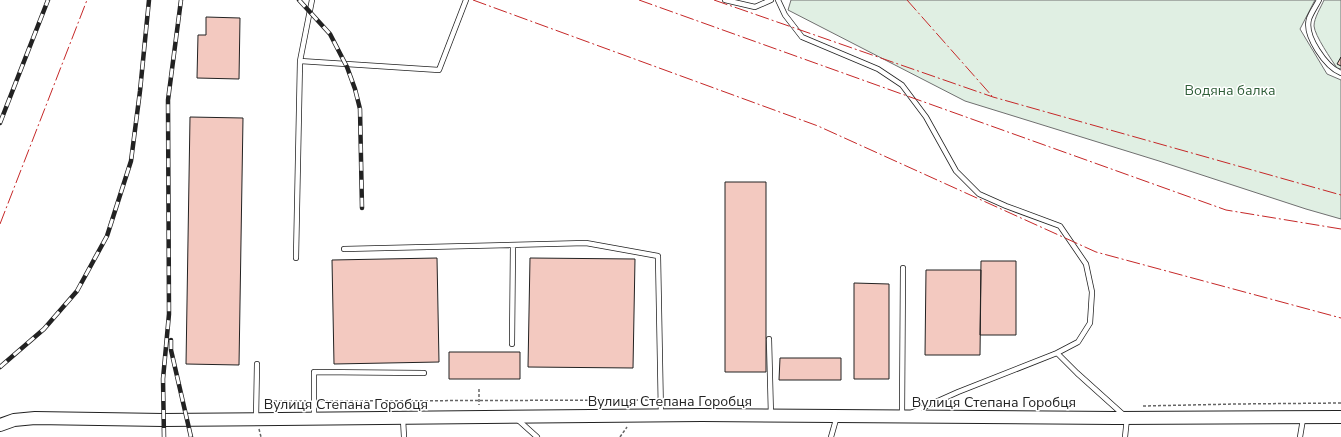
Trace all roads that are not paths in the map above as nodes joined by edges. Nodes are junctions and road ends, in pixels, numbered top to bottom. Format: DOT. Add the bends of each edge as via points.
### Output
graph roads {
  1 [pos="312,0"];
  2 [pos="466,0"];
  3 [pos="725,0"];
  4 [pos="771,0"];
  5 [pos="778,0"];
  6 [pos="1319,0"];
  7 [pos="300,61"];
  8 [pos="1341,73"];
  9 [pos="513,245"];
  10 [pos="344,249"];
  11 [pos="296,258"];
  12 [pos="903,268"];
  13 [pos="769,340"];
  14 [pos="512,344"];
  15 [pos="1057,353"];
  16 [pos="257,364"];
  17 [pos="424,373"];
  18 [pos="662,416"];
  19 [pos="771,416"];
  20 [pos="837,416"];
  21 [pos="902,417"];
  22 [pos="1303,417"];
  23 [pos="1341,417"];
  24 [pos="516,418"];
  25 [pos="1127,418"];
  26 [pos="314,419"];
  27 [pos="403,419"];
  28 [pos="256,420"];
  29 [pos="0,425"];
  30 [pos="404,437"];
  31 [pos="537,437"];
  32 [pos="831,437"];
  33 [pos="1125,437"];
  34 [pos="1300,437"];
  1 -- 7 [label="lane"];
  2 -- 7 [label="lane" via="439,70"];
  3 -- 4 [label="lane" via="755,7"];
  5 -- 15 [label="lane" via="785,15 802,37 878,69 902,85 926,117 956,171 979,194 1060,226 1086,264 1092,292 1090,323 1078,342"];
  6 -- 8 [label="lane" via="1309,19 1308,28 1328,64"];
  7 -- 11 [label="lane"];
  9 -- 10 [label="lane"];
  9 -- 14 [label="lane"];
  9 -- 18 [label="lane" via="586,243 658,256"];
  12 -- 21 [label="lane"];
  13 -- 19 [label="lane"];
  15 -- 21 [label="lane"];
  15 -- 25 [label="lane"];
  16 -- 28 [label="lane"];
  17 -- 26 [label="lane" via="314,372"];
  18 -- 19 [label="main road, Вулиця Степана Горобця"];
  18 -- 24 [label="main road, Вулиця Степана Горобця"];
  19 -- 20 [label="main road, Вулиця Степана Горобця"];
  20 -- 21 [label="main road, Вулиця Степана Горобця"];
  20 -- 32 [label="lane"];
  21 -- 25 [label="main road, Вулиця Степана Горобця"];
  22 -- 23 [label="main road, Вулиця Степана Горобця"];
  22 -- 25 [label="main road, Вулиця Степана Горобця"];
  22 -- 34 [label="lane"];
  24 -- 27 [label="main road, Вулиця Степана Горобця"];
  24 -- 31 [label="lane"];
  25 -- 33 [label="lane"];
  26 -- 27 [label="main road, Вулиця Степана Горобця"];
  26 -- 28 [label="main road, Вулиця Степана Горобця"];
  27 -- 30 [label="lane"];
  28 -- 29 [label="main road, Вулиця Степана Горобця" via="35,418 14,420"];
}
